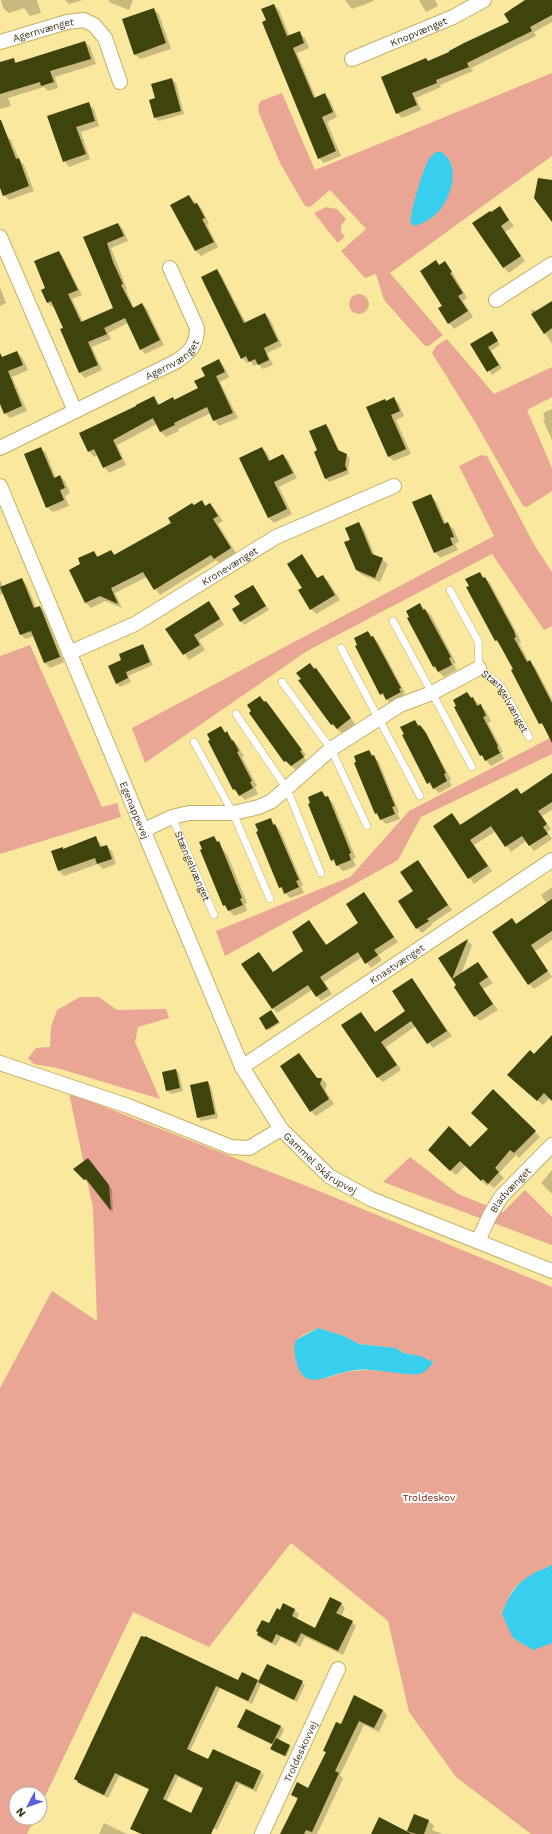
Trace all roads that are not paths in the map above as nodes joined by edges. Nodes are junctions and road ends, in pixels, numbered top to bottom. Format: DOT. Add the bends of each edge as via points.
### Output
graph roads {
  1 [pos="484,0"];
  2 [pos="0,42"];
  3 [pos="352,59"];
  4 [pos="120,82"];
  5 [pos="0,237"];
  6 [pos="552,264"];
  7 [pos="170,268"];
  8 [pos="496,300"];
  9 [pos="76,411"];
  10 [pos="0,448"];
  11 [pos="0,486"];
  12 [pos="394,486"];
  13 [pos="450,590"];
  14 [pos="394,621"];
  15 [pos="341,648"];
  16 [pos="69,653"];
  17 [pos="479,668"];
  18 [pos="282,682"];
  19 [pos="432,693"];
  20 [pos="236,714"];
  21 [pos="379,720"];
  22 [pos="529,736"];
  23 [pos="194,742"];
  24 [pos="331,749"];
  25 [pos="472,767"];
  26 [pos="287,789"];
  27 [pos="420,796"];
  28 [pos="234,813"];
  29 [pos="172,816"];
  30 [pos="367,826"];
  31 [pos="144,830"];
  32 [pos="552,860"];
  33 [pos="321,873"];
  34 [pos="270,899"];
  35 [pos="214,914"];
  36 [pos="0,1063"];
  37 [pos="242,1067"];
  38 [pos="281,1129"];
  39 [pos="552,1145"];
  40 [pos="478,1241"];
  41 [pos="552,1271"];
  42 [pos="338,1669"];
  43 [pos="262,1834"];
  1 -- 3 [label="street, Knopvænget"];
  2 -- 4 [label="street, Agernvænget" via="67,22 84,20 94,24 105,38"];
  5 -- 9 [label="street"];
  6 -- 8 [label="street"];
  7 -- 9 [label="street, Agernvænget" via="196,328 197,338 190,352 178,361"];
  9 -- 10 [label="street, Agernvænget"];
  11 -- 16 [label="street, Egenappevej"];
  12 -- 16 [label="street, Kronevænget" via="276,537 135,624"];
  13 -- 17 [label="lane, Stængelvænget" via="478,641"];
  14 -- 19 [label="lane"];
  15 -- 21 [label="lane"];
  16 -- 31 [label="street, Egenappevej"];
  17 -- 19 [label="street, Stængelvænget"];
  17 -- 22 [label="lane, Stængelvænget" via="501,686"];
  18 -- 24 [label="lane"];
  19 -- 21 [label="street, Stængelvænget" via="400,705"];
  19 -- 25 [label="lane"];
  20 -- 26 [label="lane"];
  21 -- 24 [label="street, Stængelvænget"];
  21 -- 27 [label="lane"];
  23 -- 28 [label="lane"];
  24 -- 26 [label="street, Stængelvænget"];
  24 -- 30 [label="lane"];
  26 -- 28 [label="street, Stængelvænget" via="272,801"];
  26 -- 33 [label="lane"];
  28 -- 29 [label="street, Stængelvænget" via="189,812"];
  28 -- 34 [label="lane"];
  29 -- 31 [label="street, Stængelvænget"];
  29 -- 35 [label="lane, Stængelvænget"];
  31 -- 37 [label="street, Egenappevej"];
  32 -- 37 [label="street, Knastvænget"];
  36 -- 38 [label="street, Gammel Skårupvej" via="128,1106 231,1147 249,1148"];
  37 -- 38 [label="street, Egenappevej"];
  38 -- 40 [label="street, Gammel Skårupvej" via="330,1176 371,1200"];
  39 -- 40 [label="street, Bladvænget" via="501,1198"];
  40 -- 41 [label="street, Gammel Skårupvej"];
  42 -- 43 [label="street, Troldeskovvej"];
}
